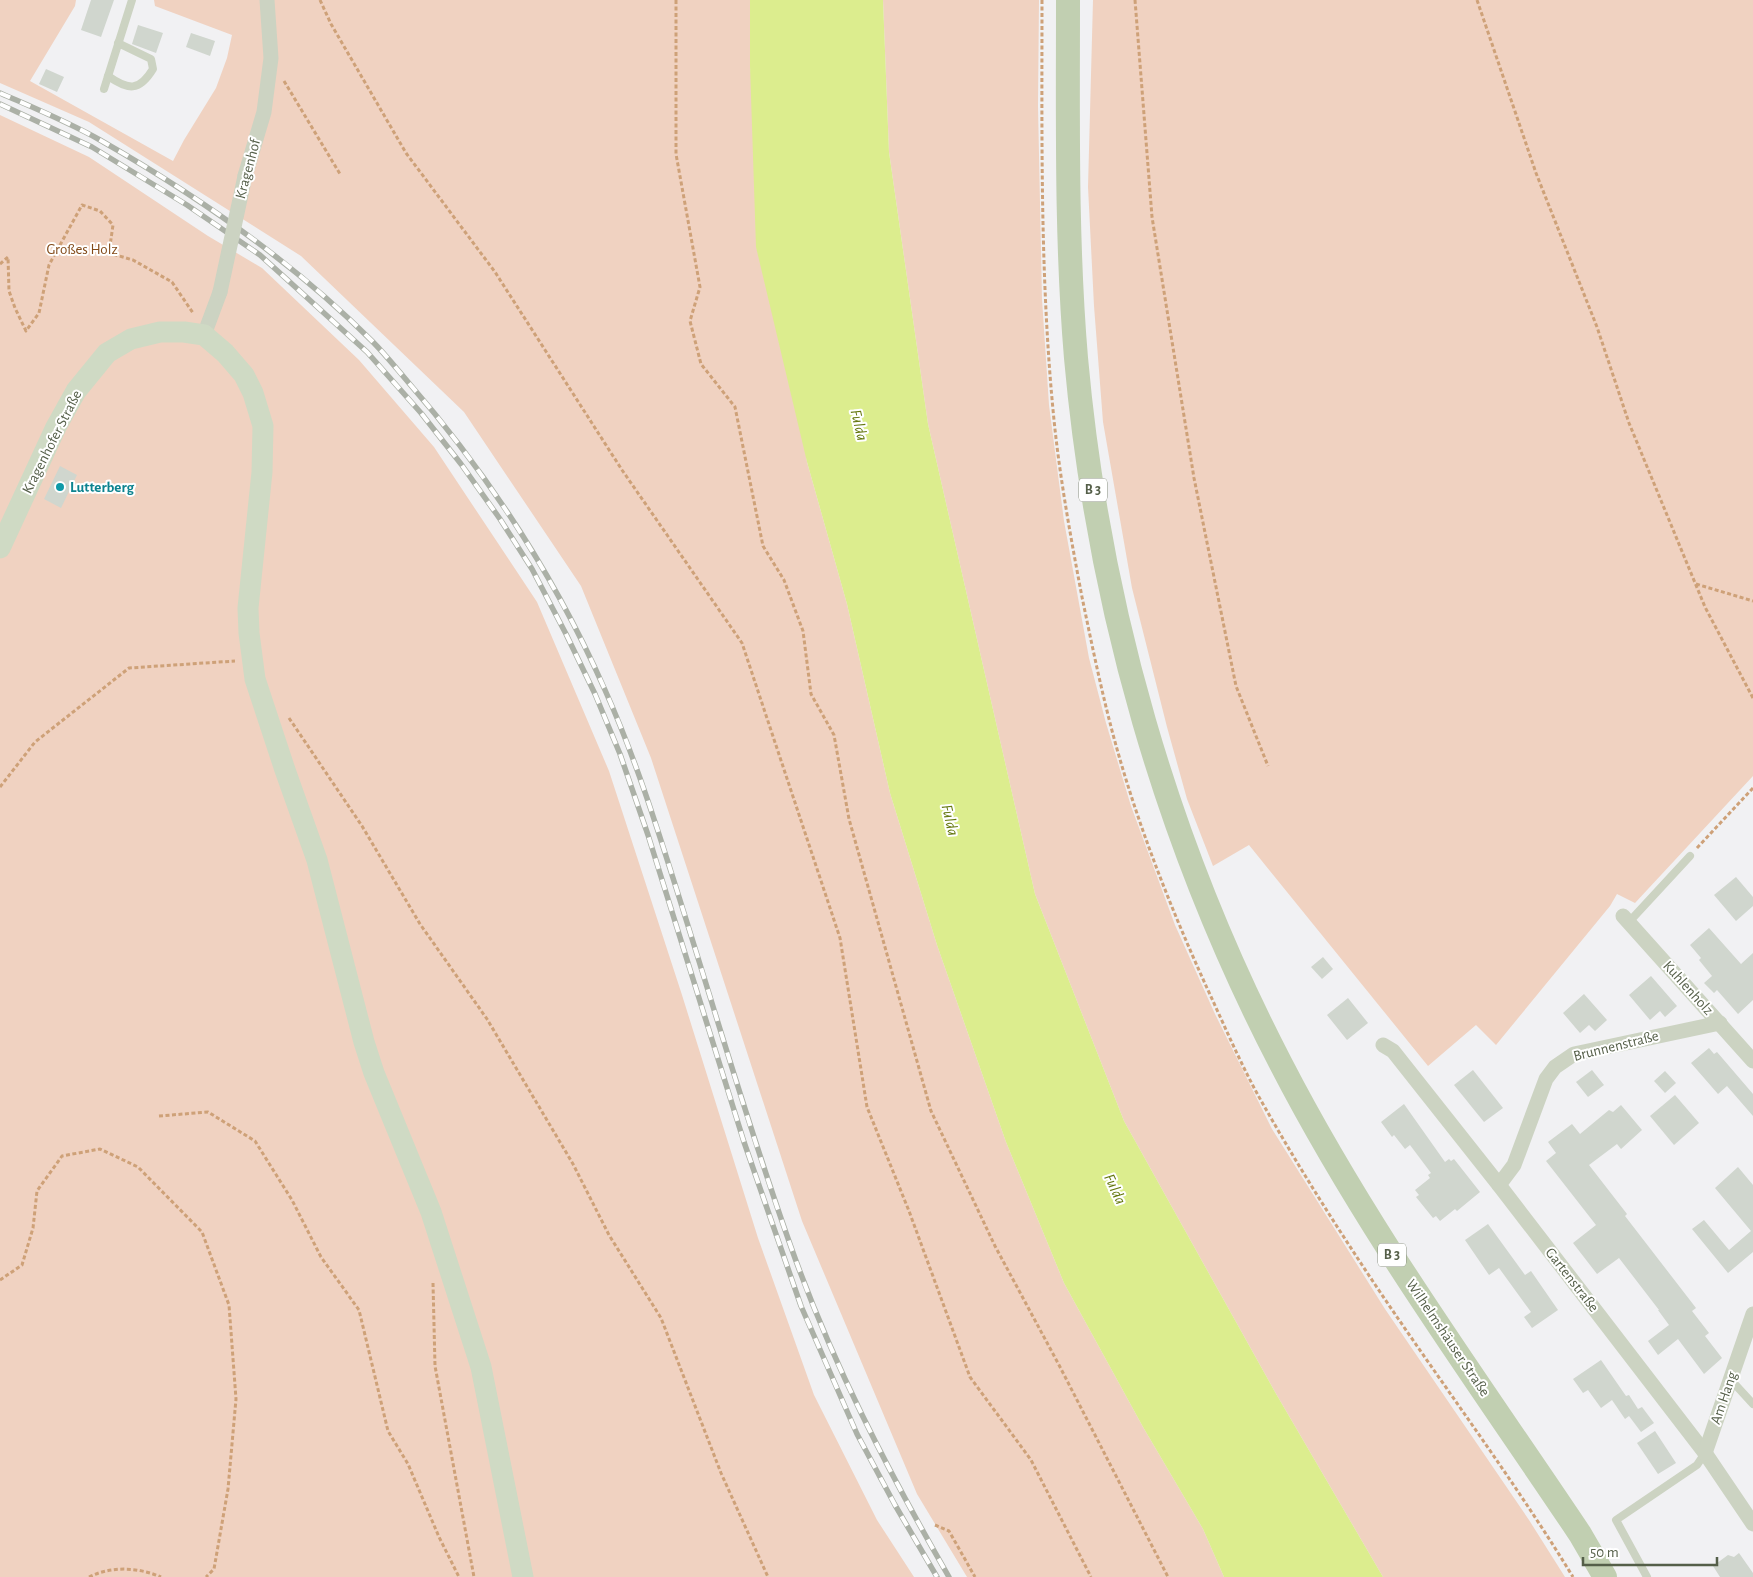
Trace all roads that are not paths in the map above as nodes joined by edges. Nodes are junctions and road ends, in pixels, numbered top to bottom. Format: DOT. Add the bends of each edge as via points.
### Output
graph roads {
  1 [pos="132,0"];
  2 [pos="267,0"];
  3 [pos="1068,0"];
  4 [pos="118,43"];
  5 [pos="108,76"];
  6 [pos="104,88"];
  7 [pos="205,334"];
  8 [pos="0,548"];
  9 [pos="1690,856"];
  10 [pos="1626,919"];
  11 [pos="1720,1023"];
  12 [pos="1383,1045"];
  13 [pos="1753,1061"];
  14 [pos="1499,1185"];
  15 [pos="1753,1314"];
  16 [pos="1731,1380"];
  17 [pos="1753,1404"];
  18 [pos="1705,1454"];
  19 [pos="1753,1524"];
  20 [pos="523,1577"];
  21 [pos="1606,1577"];
  22 [pos="1647,1577"];
  1 -- 4 [label="lane"];
  2 -- 7 [label="street, Kragenhof, bridge" via="271,58 264,112 245,176 220,292"];
  3 -- 21 [label="main road, Wilhelmshäuser Straße / B 3" via="1071,284 1076,356 1094,500 1111,589 1140,707 1180,836 1230,960 1281,1065 1349,1186"];
  4 -- 5 [label="lane"];
  4 -- 5 [label="lane" via="151,59 153,69 146,80 134,86 122,86"];
  5 -- 6 [label="lane"];
  7 -- 8 [label="street, Kragenhofer Straße" via="160,332 131,339 107,353 76,391 56,427"];
  7 -- 20 [label="street" via="244,375 263,426 262,472 248,608 255,678 317,860 374,1073 431,1212 481,1368"];
  9 -- 10 [label="lane"];
  10 -- 11 [label="street, Kuhlenholz"];
  11 -- 13 [label="street, Kuhlenholz"];
  11 -- 14 [label="street, Brunnenstraße" via="1601,1047 1564,1060 1546,1079 1514,1165"];
  12 -- 14 [label="street, Gartenstraße" via="1393,1051"];
  14 -- 18 [label="street, Gartenstraße"];
  15 -- 16 [label="street, Am Hang"];
  16 -- 17 [label="lane"];
  16 -- 18 [label="street, Am Hang"];
  18 -- 19 [label="street, Gartenstraße"];
  18 -- 22 [label="lane" via="1697,1465 1616,1520"];
}
